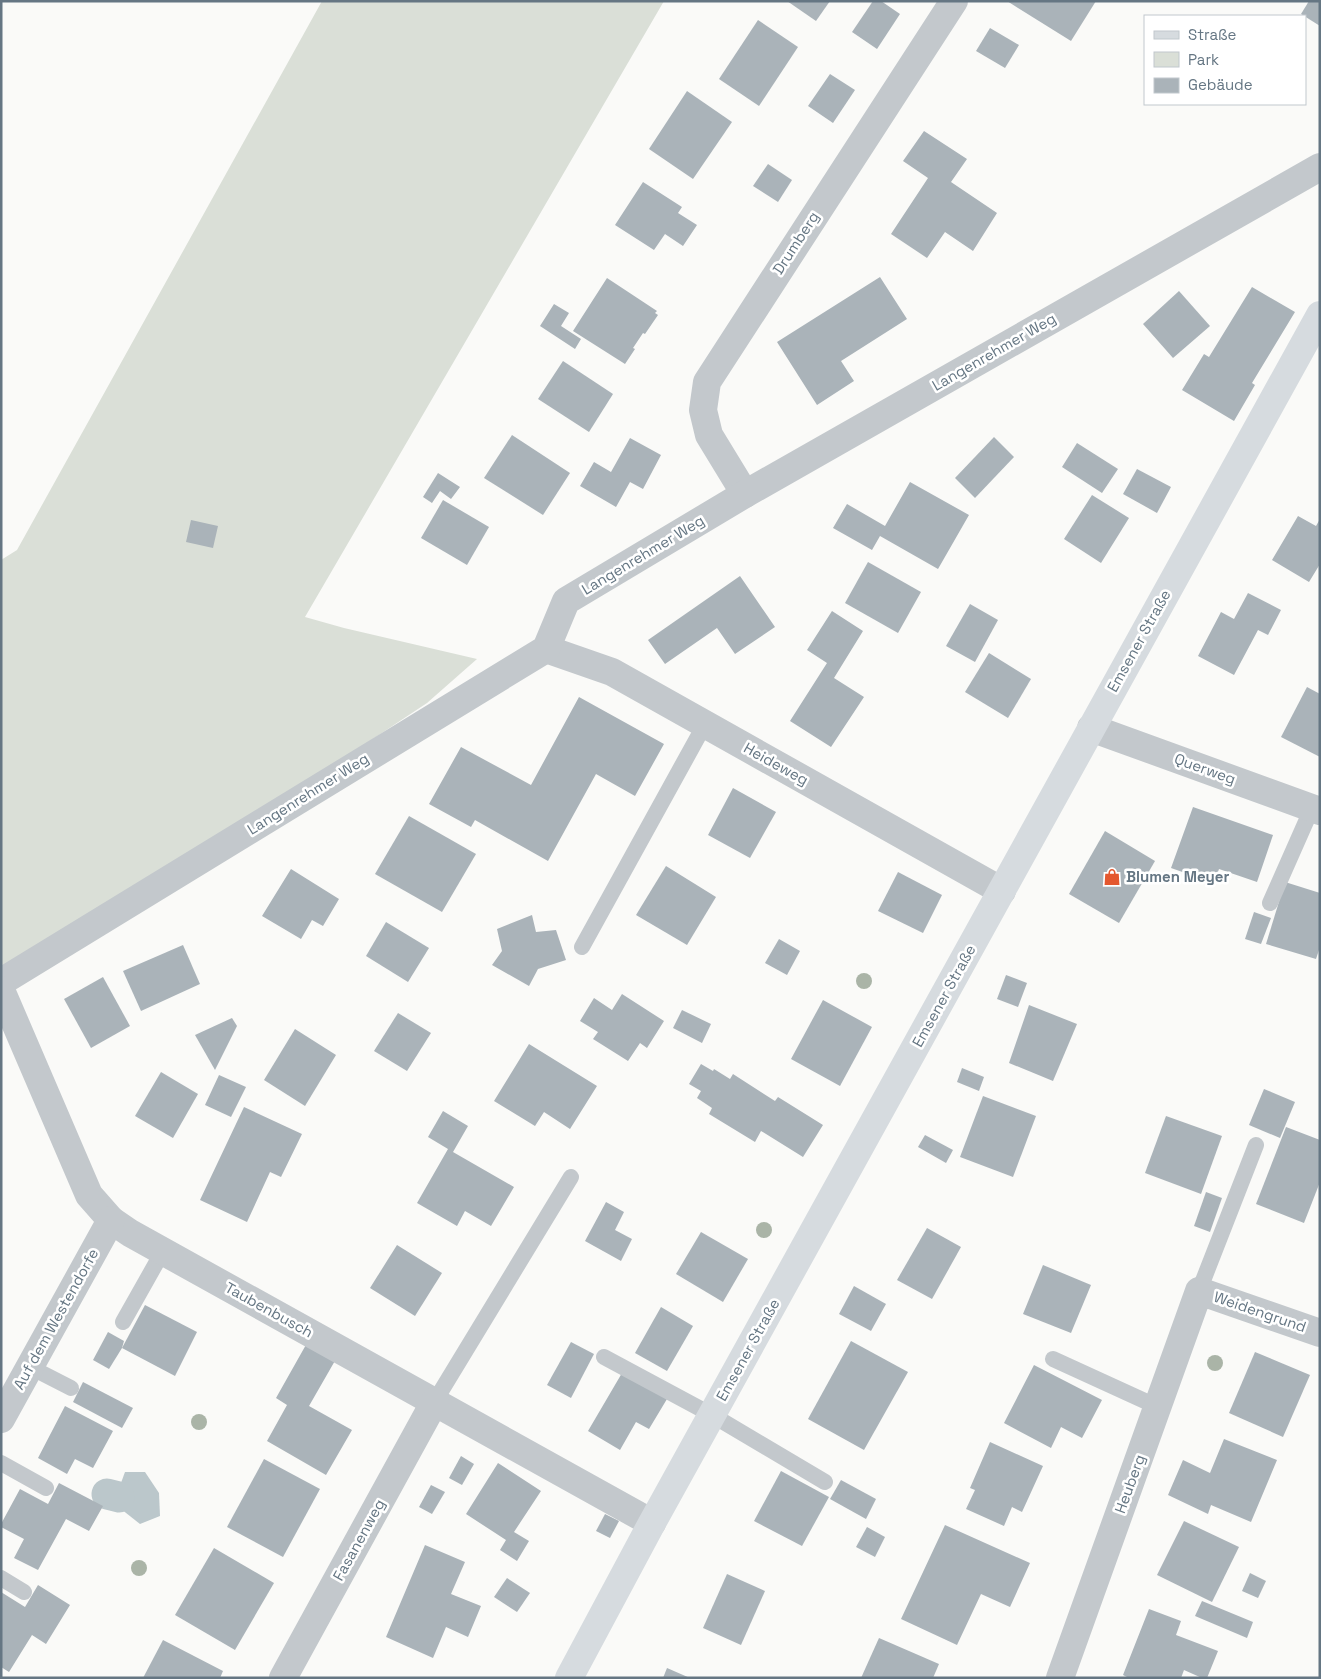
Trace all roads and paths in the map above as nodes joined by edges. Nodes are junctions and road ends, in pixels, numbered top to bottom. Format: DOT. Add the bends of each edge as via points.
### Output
graph roads {
  1 [pos="954,1"];
  2 [pos="1320,167"];
  3 [pos="1320,315"];
  4 [pos="745,494"];
  5 [pos="546,649"];
  6 [pos="705,724"];
  7 [pos="1091,728"];
  8 [pos="1316,809"];
  9 [pos="1002,891"];
  10 [pos="1270,903"];
  11 [pos="582,947"];
  12 [pos="1,982"];
  13 [pos="1,990"];
  14 [pos="1256,1145"];
  15 [pos="571,1177"];
  16 [pos="111,1220"];
  17 [pos="163,1251"];
  18 [pos="1199,1291"];
  19 [pos="123,1322"];
  20 [pos="1320,1333"];
  21 [pos="604,1357"];
  22 [pos="1053,1359"];
  23 [pos="30,1368"];
  24 [pos="71,1388"];
  25 [pos="435,1402"];
  26 [pos="1158,1407"];
  27 [pos="712,1415"];
  28 [pos="1,1419"];
  29 [pos="1,1463"];
  30 [pos="825,1482"];
  31 [pos="46,1488"];
  32 [pos="652,1523"];
  33 [pos="1,1578"];
  34 [pos="24,1592"];
  35 [pos="283,1678"];
  36 [pos="569,1678"];
  37 [pos="1060,1678"];
  1 -- 4 [label="street, Drumberg" via="707,382 702,410 709,435"];
  2 -- 4 [label="street, Langenrehmer Weg"];
  3 -- 7 [label="street, Emsener Straße"];
  4 -- 5 [label="street, Langenrehmer Weg" via="566,601"];
  5 -- 6 [label="street, Heideweg" via="612,672"];
  5 -- 12 [label="street, Langenrehmer Weg"];
  6 -- 9 [label="street, Heideweg"];
  6 -- 11 [label="lane"];
  7 -- 8 [label="street, Querweg"];
  7 -- 9 [label="street, Emsener Straße"];
  8 -- 10 [label="lane"];
  9 -- 27 [label="street, Emsener Straße"];
  13 -- 16 [label="street, Taubenbusch" via="89,1195"];
  14 -- 18 [label="lane"];
  15 -- 25 [label="lane"];
  16 -- 17 [label="street, Taubenbusch"];
  16 -- 23 [label="street, Auf dem Westendorfe"];
  17 -- 19 [label="lane"];
  17 -- 25 [label="street, Taubenbusch"];
  18 -- 20 [label="street, Weidengrund"];
  18 -- 26 [label="street, Heuberg"];
  21 -- 27 [label="lane"];
  22 -- 26 [label="lane"];
  23 -- 24 [label="lane"];
  23 -- 28 [label="street, Auf dem Westendorfe"];
  25 -- 32 [label="street, Taubenbusch"];
  25 -- 35 [label="street, Fasanenweg"];
  26 -- 37 [label="street, Heuberg"];
  27 -- 30 [label="lane"];
  27 -- 32 [label="street, Emsener Straße"];
  29 -- 31 [label="lane"];
  32 -- 36 [label="street, Emsener Straße"];
  33 -- 34 [label="lane"];
}
